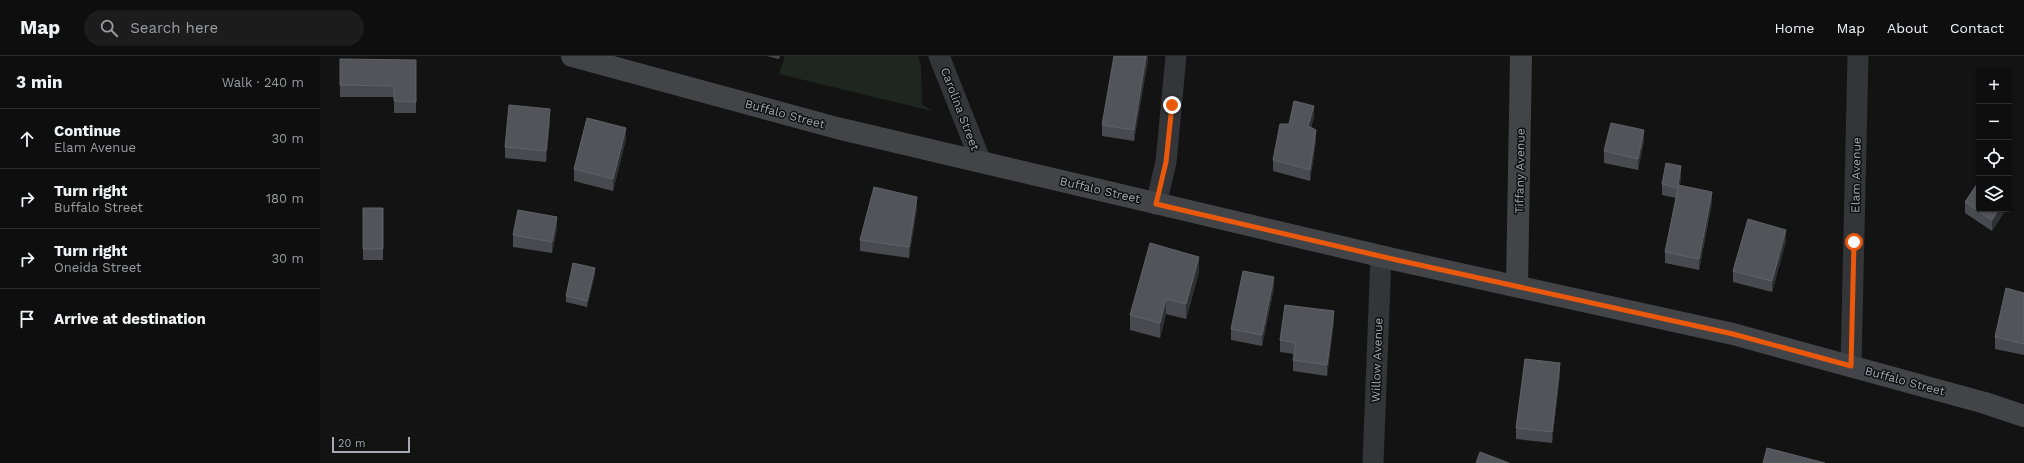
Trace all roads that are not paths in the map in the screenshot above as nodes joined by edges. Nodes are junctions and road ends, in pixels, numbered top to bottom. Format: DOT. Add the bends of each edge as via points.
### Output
graph roads {
  1 [pos="572,56"];
  2 [pos="939,56"];
  3 [pos="1176,56"];
  4 [pos="1521,56"];
  5 [pos="1858,56"];
  6 [pos="981,162"];
  7 [pos="1156,204"];
  8 [pos="1380,256"];
  9 [pos="1516,286"];
  10 [pos="1851,366"];
  11 [pos="2024,416"];
  12 [pos="1373,463"];
  1 -- 6 [label="street, Buffalo Street" via="837,128"];
  2 -- 6 [label="street, Carolina Street"];
  3 -- 7 [label="street" via="1166,162"];
  4 -- 9 [label="street, Tiffany Avenue"];
  5 -- 10 [label="street, Elam Avenue"];
  6 -- 7 [label="street, Buffalo Street"];
  7 -- 8 [label="street, Buffalo Street"];
  8 -- 9 [label="street, Buffalo Street"];
  8 -- 12 [label="street, Willow Avenue"];
  9 -- 10 [label="street, Buffalo Street" via="1733,334"];
  10 -- 11 [label="street, Buffalo Street"];
}
